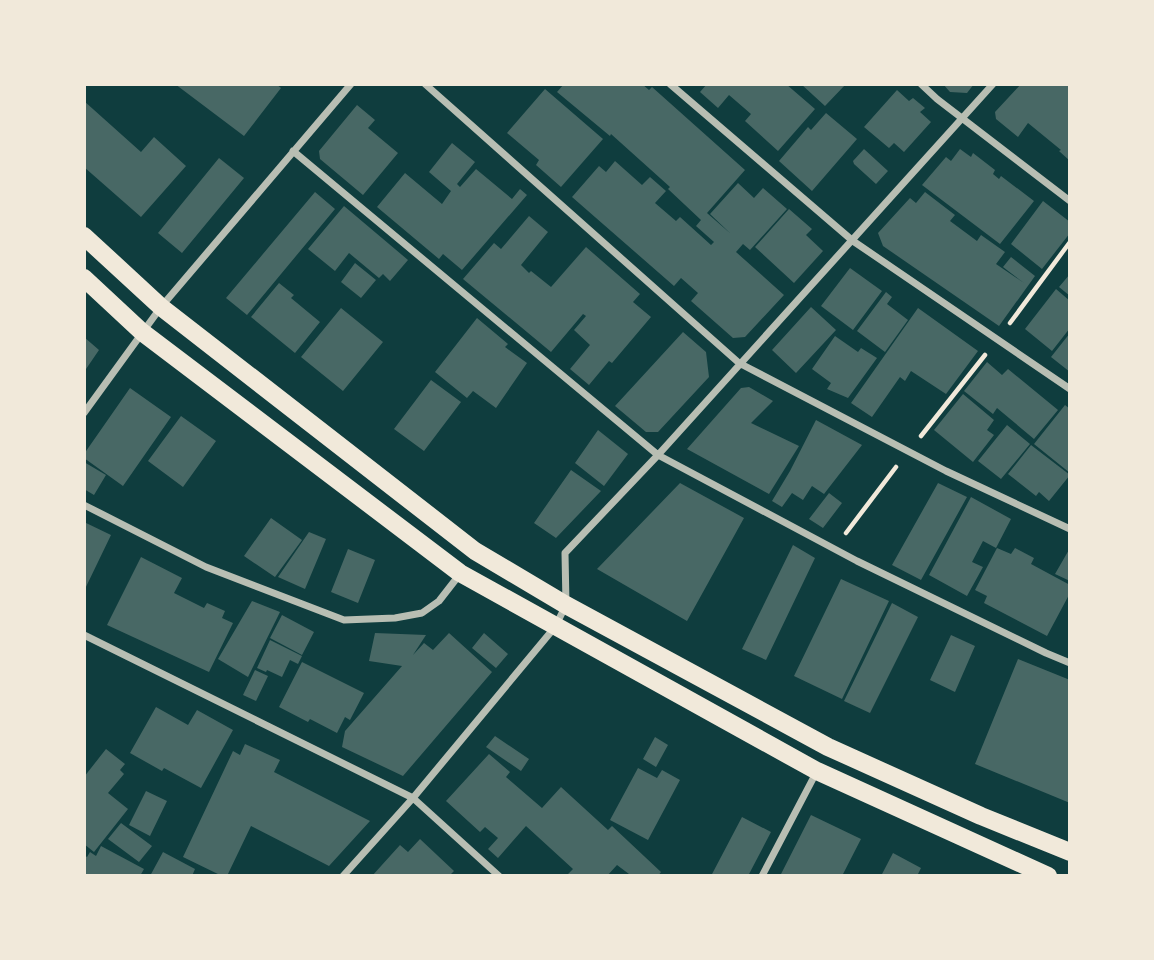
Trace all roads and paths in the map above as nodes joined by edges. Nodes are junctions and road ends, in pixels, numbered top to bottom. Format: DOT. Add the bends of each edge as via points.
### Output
graph roads {
  1 [pos="351,84"];
  2 [pos="425,84"];
  3 [pos="670,84"];
  4 [pos="922,84"];
  5 [pos="993,84"];
  6 [pos="961,118"];
  7 [pos="293,151"];
  8 [pos="1070,201"];
  9 [pos="84,236"];
  10 [pos="853,242"];
  11 [pos="1070,242"];
  12 [pos="84,278"];
  13 [pos="161,307"];
  14 [pos="142,332"];
  15 [pos="997,340"];
  16 [pos="739,363"];
  17 [pos="1070,389"];
  18 [pos="84,413"];
  19 [pos="909,451"];
  20 [pos="658,455"];
  21 [pos="84,505"];
  22 [pos="1070,529"];
  23 [pos="834,549"];
  24 [pos="460,573"];
  25 [pos="566,605"];
  26 [pos="555,627"];
  27 [pos="84,635"];
  28 [pos="1070,663"];
  29 [pos="817,771"];
  30 [pos="413,798"];
  31 [pos="1070,852"];
  32 [pos="1039,874"];
  33 [pos="343,876"];
  34 [pos="499,876"];
  35 [pos="762,876"];
  1 -- 7 [label="street"];
  2 -- 16 [label="street"];
  3 -- 10 [label="street"];
  4 -- 6 [label="street"];
  5 -- 6 [label="street"];
  6 -- 8 [label="street"];
  6 -- 10 [label="street"];
  7 -- 13 [label="street"];
  7 -- 20 [label="street"];
  9 -- 13 [label="main road"];
  10 -- 15 [label="street"];
  10 -- 16 [label="street"];
  11 -- 15 [label="path"];
  12 -- 14 [label="main road"];
  13 -- 14 [label="street"];
  13 -- 25 [label="main road" via="475,551"];
  14 -- 18 [label="street"];
  14 -- 24 [label="main road"];
  15 -- 17 [label="street"];
  15 -- 19 [label="path"];
  16 -- 19 [label="street"];
  16 -- 20 [label="street"];
  19 -- 22 [label="street"];
  19 -- 23 [label="path"];
  20 -- 23 [label="street"];
  20 -- 25 [label="street" via="565,552"];
  21 -- 24 [label="street" via="206,567 344,620 422,613 439,601"];
  23 -- 28 [label="street"];
  24 -- 26 [label="main road"];
  25 -- 26 [label="street"];
  25 -- 31 [label="main road" via="828,747"];
  26 -- 29 [label="main road"];
  26 -- 30 [label="street"];
  27 -- 30 [label="street"];
  29 -- 32 [label="main road"];
  29 -- 35 [label="street"];
  30 -- 33 [label="street"];
  30 -- 34 [label="street"];
}
